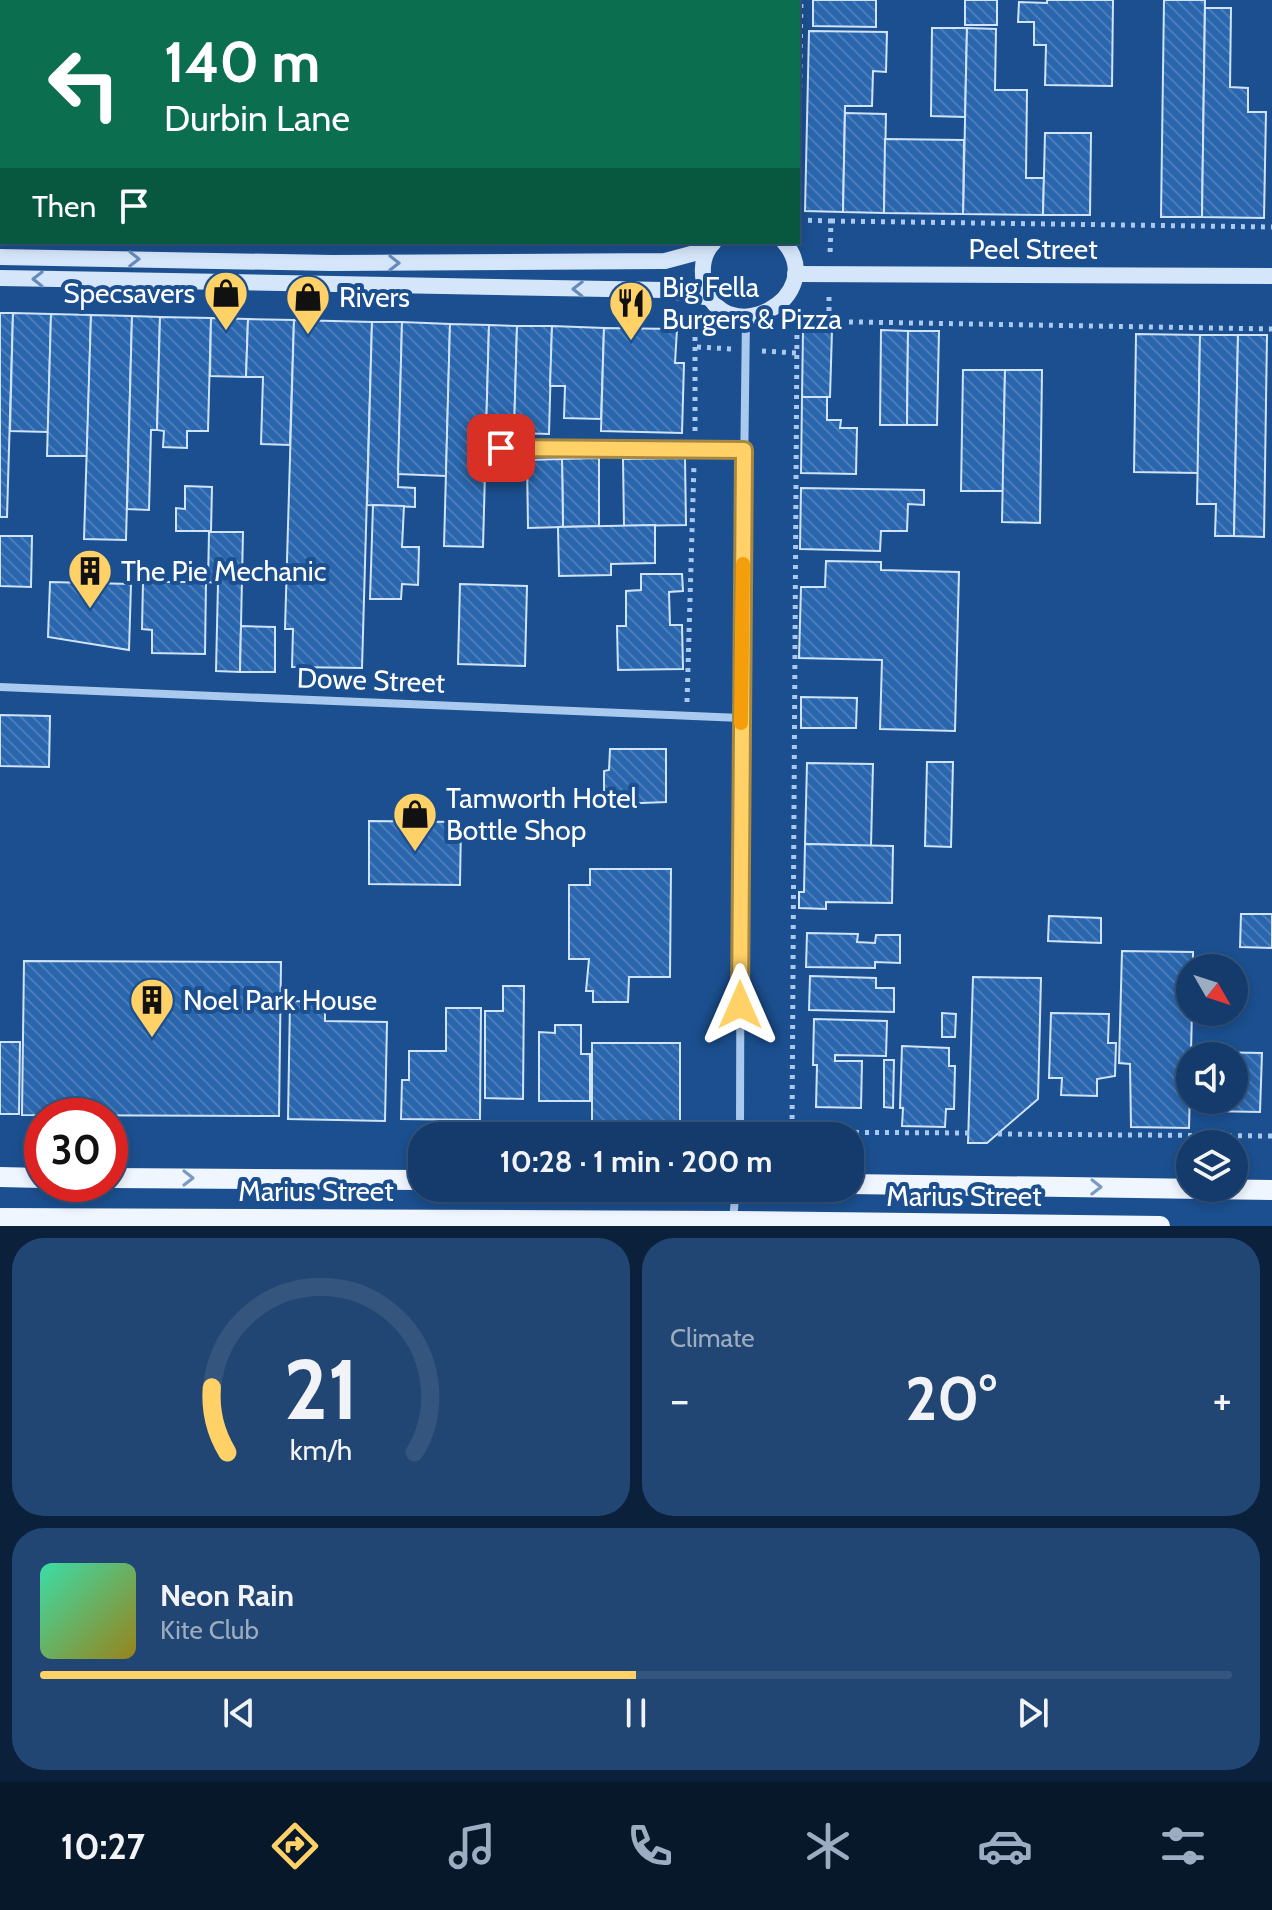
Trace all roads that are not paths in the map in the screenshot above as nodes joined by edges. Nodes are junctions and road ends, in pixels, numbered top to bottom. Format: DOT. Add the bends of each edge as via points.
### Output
graph roads {
  1 [pos="785,244"];
  2 [pos="710,246"];
  3 [pos="0,257"];
  4 [pos="795,274"];
  5 [pos="1272,276"];
  6 [pos="0,278"];
  7 [pos="711,298"];
  8 [pos="746,317"];
  9 [pos="501,448"];
  10 [pos="744,450"];
  11 [pos="0,687"];
  12 [pos="741,718"];
  13 [pos="740,1122"];
  14 [pos="0,1177"];
  15 [pos="24,1178"];
  16 [pos="128,1178"];
  17 [pos="408,1180"];
  18 [pos="864,1184"];
  19 [pos="1272,1190"];
  20 [pos="735,1202"];
  21 [pos="0,1218"];
  22 [pos="733,1223"];
  23 [pos="1160,1226"];
  1 -- 4 [label="main road"];
  3 -- 2 [label="main road, one-way" via="332,263 665,261"];
  2 -- 7 [label="main road" via="702,271"];
  4 -- 5 [label="main road, Peel Street"];
  4 -- 8 [label="main road" via="784,301 760,316"];
  7 -- 6 [label="main road, one-way" via="665,290"];
  7 -- 8 [label="main road" via="732,314"];
  8 -- 10 [label="street"];
  9 -- 10 [label="lane"];
  10 -- 12 [label="street"];
  11 -- 12 [label="street, Dowe Street"];
  12 -- 13 [label="street"];
  14 -- 15 [label="main road"];
  16 -- 17 [label="main road, Marius Street, one-way"];
  18 -- 19 [label="main road, Marius Street, one-way"];
  20 -- 22 [label="street"];
  21 -- 22 [label="main road, Marius Street"];
  22 -- 23 [label="main road, Marius Street"];
}
